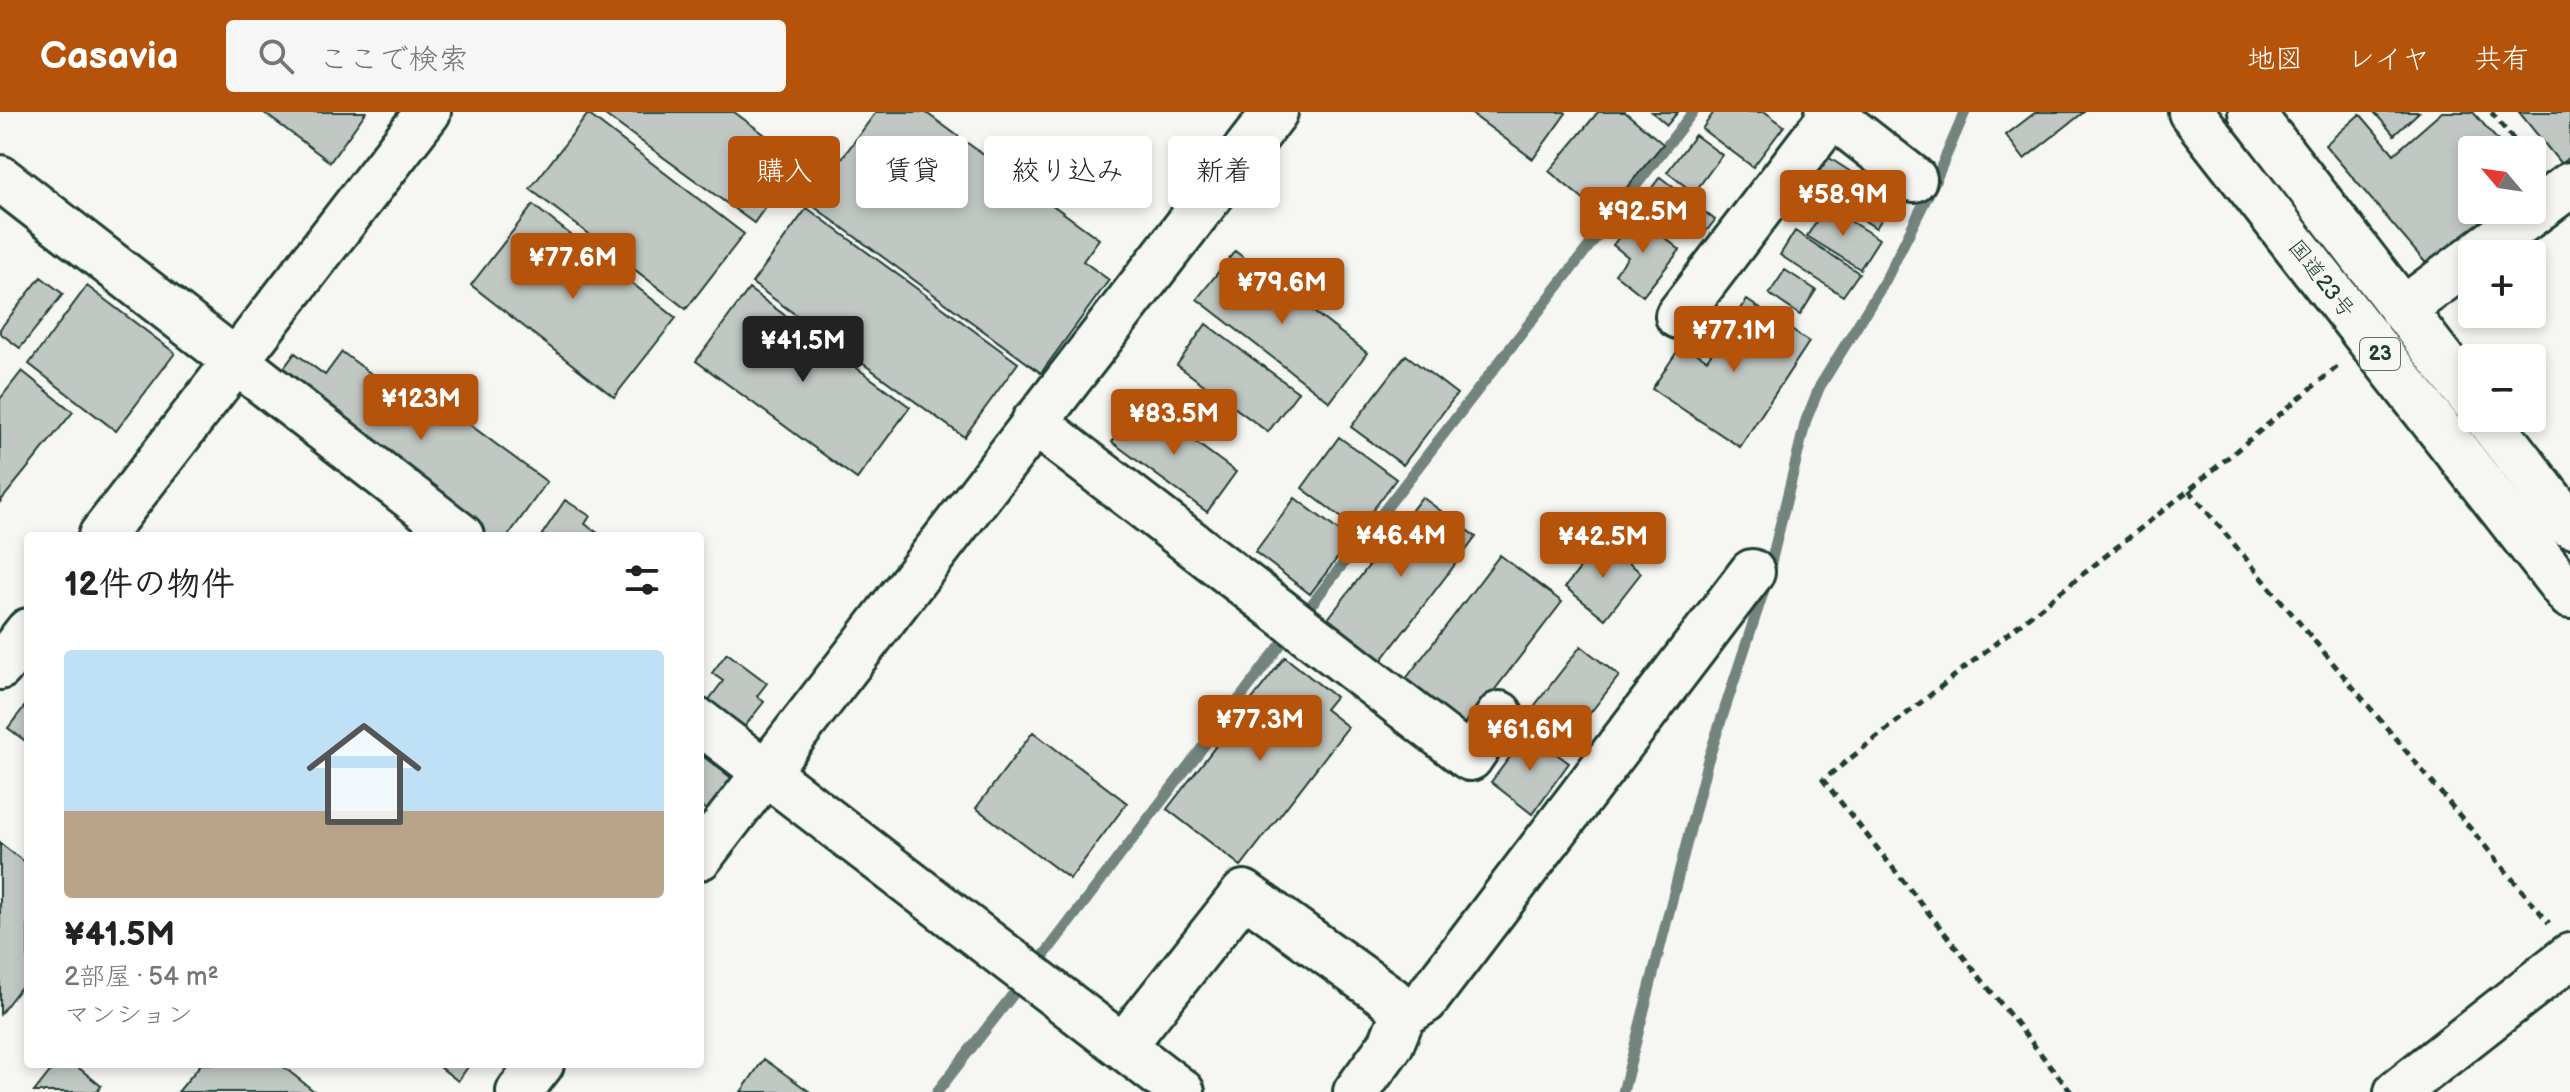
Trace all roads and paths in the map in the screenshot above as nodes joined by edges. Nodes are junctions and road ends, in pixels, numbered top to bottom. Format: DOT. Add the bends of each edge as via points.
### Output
graph roads {
  1 [pos="428,112"];
  2 [pos="1275,112"];
  3 [pos="2191,112"];
  4 [pos="2251,112"];
  5 [pos="2491,112"];
  6 [pos="1830,114"];
  7 [pos="2511,136"];
  8 [pos="0,178"];
  9 [pos="1914,179"];
  10 [pos="2570,185"];
  11 [pos="2496,240"];
  12 [pos="2458,268"];
  13 [pos="2402,310"];
  14 [pos="1678,316"];
  15 [pos="2369,340"];
  16 [pos="236,361"];
  17 [pos="2458,381"];
  18 [pos="1034,422"];
  19 [pos="2498,432"];
  20 [pos="2189,490"];
  21 [pos="2570,525"];
  22 [pos="104,532"];
  23 [pos="456,532"];
  24 [pos="1752,572"];
  25 [pos="2570,596"];
  26 [pos="24,636"];
  27 [pos="0,667"];
  28 [pos="1500,714"];
  29 [pos="704,725"];
  30 [pos="765,772"];
  31 [pos="704,852"];
  32 [pos="2560,940"];
  33 [pos="1403,1015"];
  34 [pos="1123,1046"];
  35 [pos="538,1068"];
  36 [pos="519,1092"];
  37 [pos="1182,1092"];
  38 [pos="1356,1092"];
  39 [pos="2071,1092"];
  40 [pos="2397,1092"];
  1 -- 16 [label="main road"];
  2 -- 18 [label="main road"];
  3 -- 15 [label="main road, 国道23号 / 23"];
  4 -- 13 [label="main road, 国道23号 / 23"];
  5 -- 7 [label="path"];
  6 -- 9 [label="main road"];
  6 -- 14 [label="main road"];
  8 -- 16 [label="main road"];
  10 -- 11 [label="main road"];
  12 -- 13 [label="main road"];
  13 -- 17 [label="main road, 国道23号 / 23"];
  15 -- 20 [label="path"];
  15 -- 25 [label="main road, 国道23号 / 23"];
  16 -- 22 [label="main road"];
  16 -- 23 [label="main road"];
  18 -- 28 [label="main road" via="1470,758"];
  18 -- 30 [label="main road"];
  19 -- 21 [label="main road"];
  20 -- 32 [label="path"];
  20 -- 39 [label="path" via="1823,780"];
  24 -- 33 [label="main road" via="1425,1001"];
  26 -- 27 [label="main road"];
  29 -- 30 [label="main road"];
  30 -- 31 [label="main road"];
  30 -- 34 [label="main road"];
  32 -- 40 [label="main road"];
  33 -- 34 [label="main road" via="1391,999 1244,893"];
  33 -- 38 [label="main road" via="1391,1044"];
  34 -- 37 [label="main road"];
  35 -- 36 [label="main road"];
}
